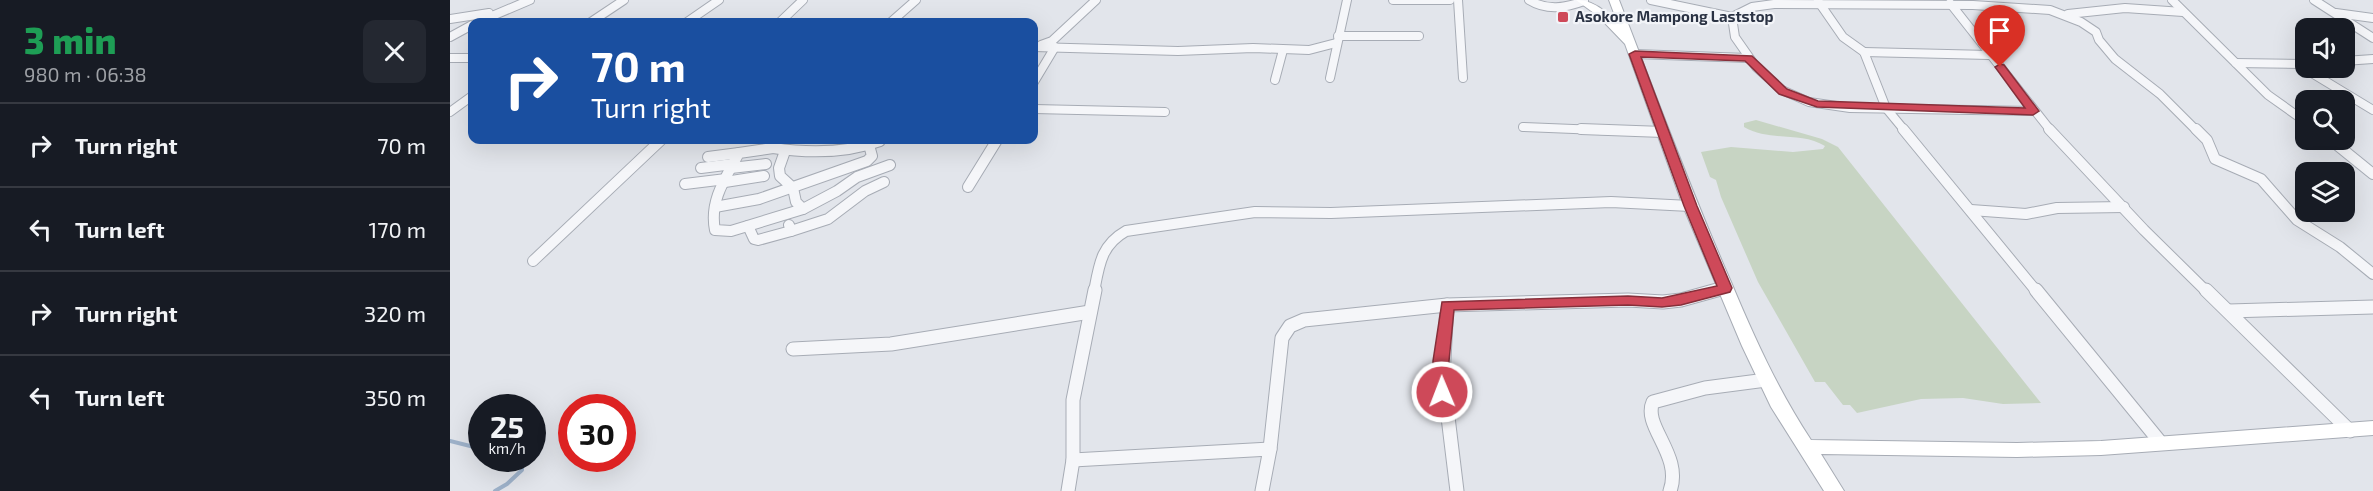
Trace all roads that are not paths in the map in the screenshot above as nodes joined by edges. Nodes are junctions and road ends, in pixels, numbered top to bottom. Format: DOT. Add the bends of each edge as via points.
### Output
graph roads {
  1 [pos="530,0"];
  2 [pos="624,0"];
  3 [pos="719,0"];
  4 [pos="803,0"];
  5 [pos="916,0"];
  6 [pos="1096,0"];
  7 [pos="1347,0"];
  8 [pos="1393,0"];
  9 [pos="1450,0"];
  10 [pos="1458,0"];
  11 [pos="1529,0"];
  12 [pos="1584,0"];
  13 [pos="1614,0"];
  14 [pos="1651,0"];
  15 [pos="2172,0"];
  16 [pos="2314,0"];
  17 [pos="1667,2"];
  18 [pos="1820,2"];
  19 [pos="1950,3"];
  20 [pos="501,12"];
  21 [pos="2183,12"];
  22 [pos="2332,12"];
  23 [pos="2059,13"];
  24 [pos="1732,17"];
  25 [pos="487,18"];
  26 [pos="597,18"];
  27 [pos="693,18"];
  28 [pos="784,18"];
  29 [pos="896,18"];
  30 [pos="2373,18"];
  31 [pos="450,19"];
  32 [pos="468,27"];
  33 [pos="1419,36"];
  34 [pos="450,37"];
  35 [pos="2373,38"];
  36 [pos="1337,39"];
  37 [pos="1038,46"];
  38 [pos="1038,47"];
  39 [pos="1055,47"];
  40 [pos="1632,48"];
  41 [pos="1283,50"];
  42 [pos="1864,52"];
  43 [pos="1989,55"];
  44 [pos="450,58"];
  45 [pos="468,58"];
  46 [pos="1748,58"];
  47 [pos="2373,59"];
  48 [pos="2355,60"];
  49 [pos="2236,63"];
  50 [pos="2295,64"];
  51 [pos="1038,75"];
  52 [pos="1330,78"];
  53 [pos="1463,78"];
  54 [pos="2323,78"];
  55 [pos="1275,80"];
  56 [pos="468,99"];
  57 [pos="1886,108"];
  58 [pos="1038,109"];
  59 [pos="2373,110"];
  60 [pos="2033,111"];
  61 [pos="450,112"];
  62 [pos="1165,112"];
  63 [pos="2295,114"];
  64 [pos="1523,127"];
  65 [pos="1663,132"];
  66 [pos="657,144"];
  67 [pos="769,144"];
  68 [pos="778,144"];
  69 [pos="782,144"];
  70 [pos="852,144"];
  71 [pos="995,144"];
  72 [pos="844,145"];
  73 [pos="869,145"];
  74 [pos="2343,150"];
  75 [pos="785,151"];
  76 [pos="739,153"];
  77 [pos="708,157"];
  78 [pos="766,164"];
  79 [pos="890,165"];
  80 [pos="732,166"];
  81 [pos="870,166"];
  82 [pos="701,168"];
  83 [pos="2373,174"];
  84 [pos="764,176"];
  85 [pos="725,180"];
  86 [pos="884,182"];
  87 [pos="685,184"];
  88 [pos="968,187"];
  89 [pos="793,188"];
  90 [pos="1690,206"];
  91 [pos="715,207"];
  92 [pos="2124,207"];
  93 [pos="804,209"];
  94 [pos="1971,210"];
  95 [pos="785,215"];
  96 [pos="748,226"];
  97 [pos="791,231"];
  98 [pos="533,261"];
  99 [pos="2373,274"];
  100 [pos="1725,288"];
  101 [pos="1447,305"];
  102 [pos="2373,307"];
  103 [pos="2229,311"];
  104 [pos="1090,312"];
  105 [pos="793,349"];
  106 [pos="1766,380"];
  107 [pos="2373,428"];
  108 [pos="2350,431"];
  109 [pos="2161,443"];
  110 [pos="1806,447"];
  111 [pos="1270,449"];
  112 [pos="1073,460"];
  113 [pos="1068,491"];
  114 [pos="1262,491"];
  115 [pos="1457,491"];
  116 [pos="1670,491"];
  117 [pos="1834,491"];
  1 -- 20 [label="street"];
  2 -- 26 [label="street"];
  3 -- 27 [label="street"];
  4 -- 28 [label="street"];
  5 -- 29 [label="street"];
  6 -- 37 [label="street" via="1052,40"];
  7 -- 36 [label="street"];
  8 -- 9 [label="street"];
  10 -- 53 [label="street"];
  11 -- 12 [label="street" via="1541,7 1559,9"];
  12 -- 40 [label="street"];
  13 -- 40 [label="street"];
  14 -- 17 [label="street"];
  15 -- 21 [label="street"];
  16 -- 22 [label="street"];
  17 -- 24 [label="street"];
  18 -- 19 [label="street"];
  18 -- 24 [label="street" via="1752,7"];
  18 -- 42 [label="street" via="1843,37"];
  19 -- 23 [label="street"];
  19 -- 43 [label="street"];
  20 -- 25 [label="street"];
  20 -- 31 [label="street"];
  21 -- 23 [label="street" via="2125,8"];
  21 -- 49 [label="street"];
  22 -- 30 [label="street"];
  22 -- 35 [label="street"];
  23 -- 99 [label="street" via="2096,32 2115,59 2160,94 2207,140 2215,159 2261,179 2297,220"];
  24 -- 46 [label="street" via="1734,37"];
  32 -- 34 [label="street"];
  33 -- 36 [label="street"];
  36 -- 41 [label="street" via="1309,50"];
  36 -- 52 [label="street"];
  38 -- 39 [label="street"];
  39 -- 41 [label="street"];
  39 -- 51 [label="street"];
  40 -- 46 [label="street"];
  40 -- 65 [label="street"];
  41 -- 55 [label="street"];
  42 -- 43 [label="street"];
  42 -- 57 [label="street"];
  43 -- 60 [label="street"];
  44 -- 45 [label="street"];
  46 -- 57 [label="street" via="1783,92 1799,99 1817,104"];
  47 -- 48 [label="street"];
  49 -- 50 [label="street"];
  49 -- 63 [label="street" via="2268,95"];
  54 -- 59 [label="street"];
  56 -- 61 [label="street"];
  57 -- 60 [label="street"];
  57 -- 94 [label="street"];
  58 -- 62 [label="street"];
  60 -- 92 [label="street"];
  64 -- 65 [label="street"];
  65 -- 90 [label="street"];
  66 -- 98 [label="street"];
  67 -- 76 [label="street"];
  68 -- 75 [label="street"];
  69 -- 72 [label="street"];
  70 -- 72 [label="street"];
  71 -- 88 [label="street"];
  72 -- 73 [label="street"];
  72 -- 75 [label="street"];
  73 -- 81 [label="street"];
  74 -- 83 [label="street"];
  75 -- 89 [label="street" via="779,177"];
  76 -- 77 [label="street"];
  76 -- 80 [label="street"];
  78 -- 80 [label="street"];
  79 -- 81 [label="street"];
  80 -- 82 [label="street"];
  80 -- 85 [label="street"];
  81 -- 89 [label="street"];
  81 -- 93 [label="street"];
  84 -- 85 [label="street"];
  85 -- 87 [label="street"];
  85 -- 91 [label="street"];
  86 -- 97 [label="street" via="861,193 828,219"];
  89 -- 91 [label="street"];
  89 -- 93 [label="street" via="796,202"];
  90 -- 100 [label="street"];
  90 -- 104 [label="street" via="1587,202 1331,213 1255,212 1126,231 1106,247"];
  91 -- 96 [label="street" via="715,230"];
  92 -- 94 [label="street" via="2057,208 2026,214"];
  92 -- 103 [label="street"];
  93 -- 95 [label="street"];
  94 -- 109 [label="street"];
  95 -- 96 [label="street"];
  95 -- 97 [label="street"];
  96 -- 97 [label="street" via="754,239"];
  100 -- 101 [label="street" via="1662,302"];
  100 -- 106 [label="street"];
  101 -- 111 [label="street" via="1304,320 1290,326 1282,338"];
  101 -- 115 [label="street" via="1442,392"];
  102 -- 103 [label="street"];
  103 -- 108 [label="street"];
  104 -- 105 [label="street" via="891,344"];
  104 -- 112 [label="street" via="1073,400"];
  106 -- 110 [label="street"];
  106 -- 116 [label="street" via="1705,388 1649,405 1648,413 1674,468"];
  107 -- 108 [label="street"];
  108 -- 109 [label="street"];
  109 -- 110 [label="street" via="2017,450"];
  110 -- 117 [label="street"];
  111 -- 112 [label="street"];
  111 -- 114 [label="street"];
  112 -- 113 [label="street"];
}
